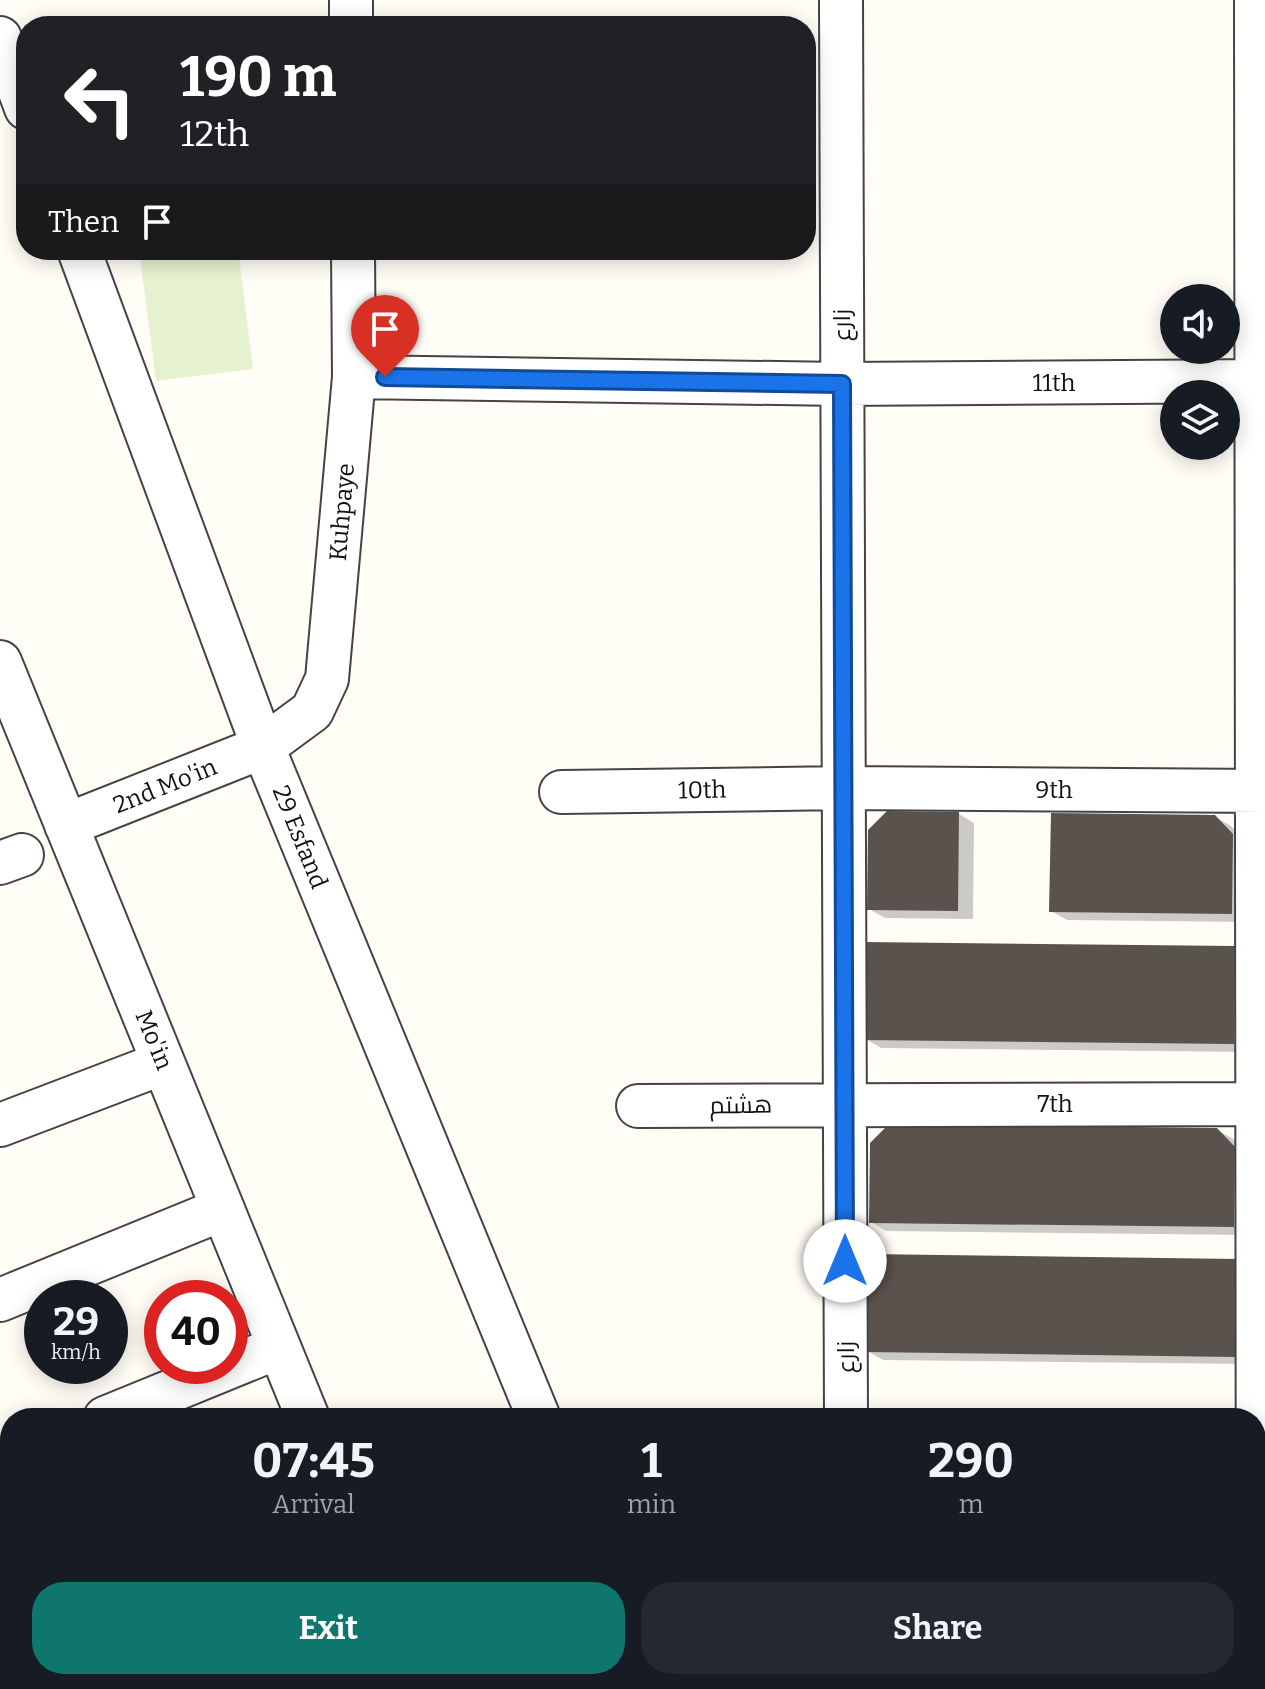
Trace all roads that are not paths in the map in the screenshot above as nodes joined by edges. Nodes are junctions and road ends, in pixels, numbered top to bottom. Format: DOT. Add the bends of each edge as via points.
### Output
graph roads {
  1 [pos="841,0"];
  2 [pos="1256,0"];
  3 [pos="0,38"];
  4 [pos="16,81"];
  5 [pos="83,260"];
  6 [pos="353,260"];
  7 [pos="354,377"];
  8 [pos="1261,381"];
  9 [pos="842,384"];
  10 [pos="0,662"];
  11 [pos="263,747"];
  12 [pos="844,788"];
  13 [pos="1261,791"];
  14 [pos="561,792"];
  15 [pos="66,825"];
  16 [pos="1261,943"];
  17 [pos="163,1063"];
  18 [pos="845,1104"];
  19 [pos="1261,1104"];
  20 [pos="638,1106"];
  21 [pos="0,1125"];
  22 [pos="223,1209"];
  23 [pos="1261,1241"];
  24 [pos="0,1300"];
  25 [pos="279,1347"];
  26 [pos="130,1408"];
  27 [pos="304,1408"];
  28 [pos="535,1408"];
  29 [pos="846,1408"];
  30 [pos="1260,1408"];
  1 -- 9 [label="street, زارع"];
  2 -- 8 [label="street"];
  3 -- 4 [label="street"];
  5 -- 11 [label="street, 29 Esfand"];
  6 -- 7 [label="street, Kuhpaye"];
  7 -- 9 [label="street, 11th"];
  7 -- 11 [label="street, Kuhpaye" via="327,679 312,711"];
  8 -- 9 [label="street, 11th"];
  8 -- 13 [label="street"];
  9 -- 12 [label="street, زارع"];
  10 -- 15 [label="street, Mo'in"];
  11 -- 15 [label="street, 2nd Mo'in"];
  11 -- 28 [label="street, 29 Esfand"];
  12 -- 13 [label="street, 9th"];
  12 -- 14 [label="street, 10th"];
  12 -- 18 [label="street, زارع"];
  13 -- 16 [label="street"];
  15 -- 17 [label="street, Mo'in"];
  16 -- 19 [label="street"];
  17 -- 21 [label="street"];
  17 -- 22 [label="street, Mo'in"];
  18 -- 19 [label="street, 7th"];
  18 -- 20 [label="street, هشتم"];
  18 -- 29 [label="street, زارع"];
  19 -- 23 [label="street"];
  22 -- 24 [label="street"];
  22 -- 25 [label="street, Mo'in"];
  23 -- 30 [label="street"];
  25 -- 26 [label="street"];
  25 -- 27 [label="street, Mo'in"];
}
